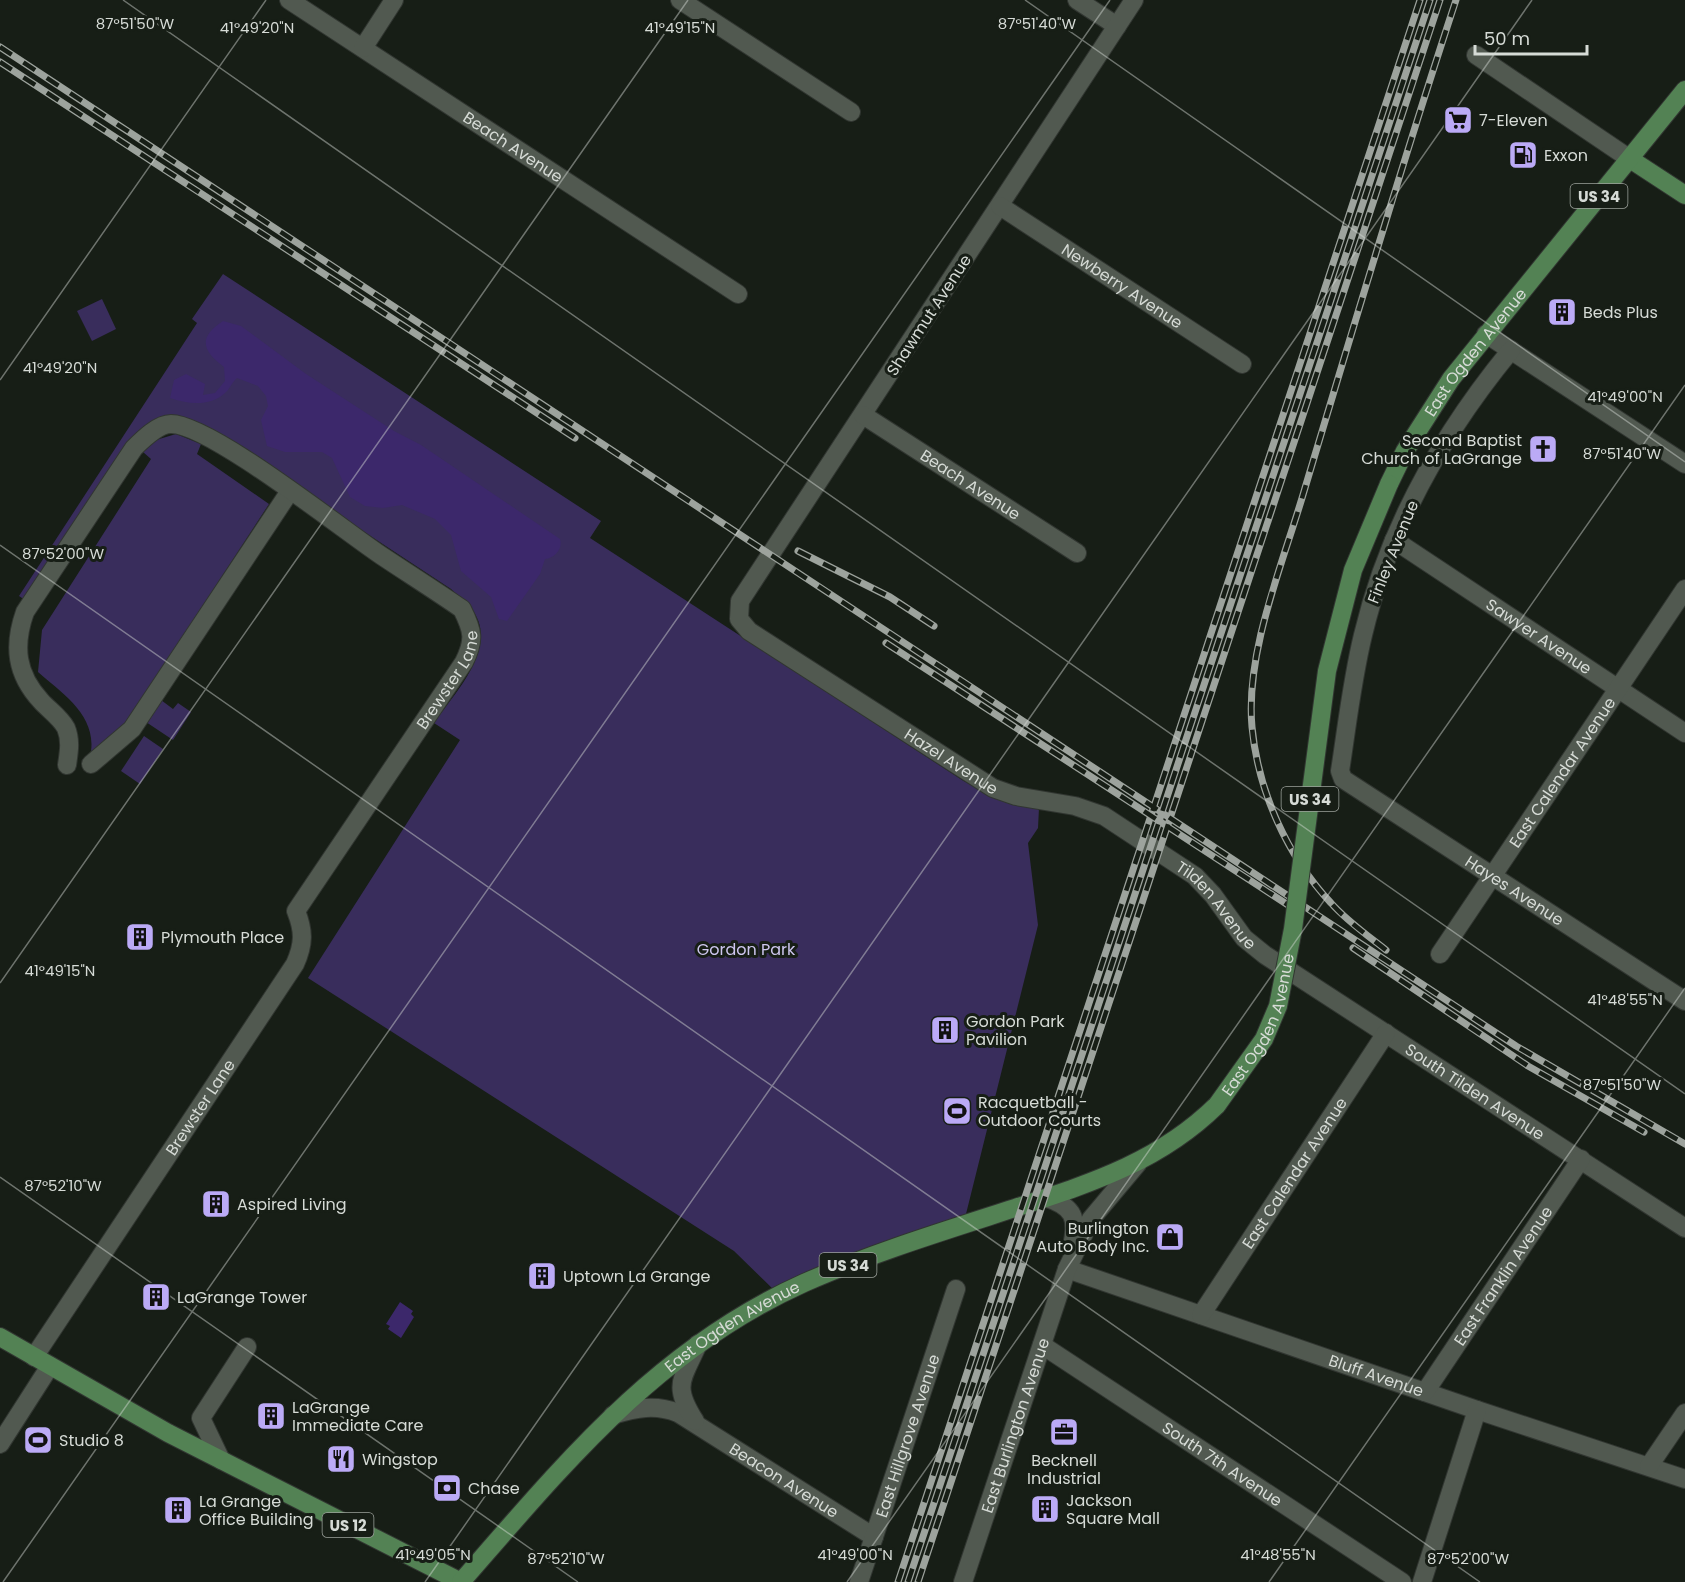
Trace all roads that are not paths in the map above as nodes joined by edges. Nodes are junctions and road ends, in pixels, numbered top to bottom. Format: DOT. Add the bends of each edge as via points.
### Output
graph roads {
  1 [pos="289,0"];
  2 [pos="394,0"];
  3 [pos="680,0"];
  4 [pos="1077,0"];
  5 [pos="1134,0"];
  6 [pos="1117,26"];
  7 [pos="363,48"];
  8 [pos="1476,55"];
  9 [pos="1685,90"];
  10 [pos="851,112"];
  11 [pos="1630,159"];
  12 [pos="1685,195"];
  13 [pos="1000,206"];
  14 [pos="738,294"];
  15 [pos="1480,342"];
  16 [pos="1511,350"];
  17 [pos="1242,364"];
  18 [pos="863,415"];
  19 [pos="1685,464"];
  20 [pos="290,491"];
  21 [pos="1394,540"];
  22 [pos="1077,553"];
  23 [pos="1685,590"];
  24 [pos="749,631"];
  25 [pos="1618,690"];
  26 [pos="1685,733"];
  27 [pos="91,764"];
  28 [pos="67,765"];
  29 [pos="1343,779"];
  30 [pos="1167,857"];
  31 [pos="1492,875"];
  32 [pos="1440,954"];
  33 [pos="1265,955"];
  34 [pos="1685,1001"];
  35 [pos="1386,1033"];
  36 [pos="1581,1159"];
  37 [pos="1138,1163"];
  38 [pos="1047,1198"];
  39 [pos="1685,1228"];
  40 [pos="1067,1269"];
  41 [pos="956,1289"];
  42 [pos="1202,1315"];
  43 [pos="0,1337"];
  44 [pos="698,1344"];
  45 [pos="1042,1345"];
  46 [pos="248,1347"];
  47 [pos="34,1357"];
  48 [pos="50,1366"];
  49 [pos="1425,1392"];
  50 [pos="1476,1410"];
  51 [pos="1685,1413"];
  52 [pos="613,1415"];
  53 [pos="696,1422"];
  54 [pos="0,1444"];
  55 [pos="228,1464"];
  56 [pos="1649,1466"];
  57 [pos="1685,1479"];
  58 [pos="874,1537"];
  59 [pos="461,1582"];
  60 [pos="859,1582"];
  61 [pos="963,1582"];
  62 [pos="1402,1582"];
  63 [pos="1422,1582"];
  1 -- 7 [label="street, Beach Avenue"];
  2 -- 7 [label="street"];
  3 -- 10 [label="street"];
  4 -- 6 [label="street"];
  5 -- 6 [label="street, Shawmut Avenue"];
  6 -- 13 [label="street, Shawmut Avenue"];
  7 -- 14 [label="street, Beach Avenue"];
  8 -- 11 [label="street"];
  9 -- 11 [label="main road, US 34"];
  11 -- 12 [label="main road"];
  11 -- 15 [label="main road, East Ogden Avenue / US 34"];
  13 -- 17 [label="street, Newberry Avenue"];
  13 -- 18 [label="street, Shawmut Avenue"];
  15 -- 16 [label="street"];
  15 -- 37 [label="main road, East Ogden Avenue / US 34, bridge" via="1405,451 1371,522 1350,581 1327,671 1293,929 1278,1006 1259,1049 1218,1105 1182,1137"];
  16 -- 19 [label="street"];
  16 -- 21 [label="street, Finley Avenue" via="1451,429"];
  18 -- 22 [label="street, Beach Avenue"];
  18 -- 24 [label="street, Shawmut Avenue" via="740,601 739,619"];
  20 -- 27 [label="street" via="132,729"];
  20 -- 28 [label="street, Brewster Lane" via="183,425 168,424 134,448 25,612 18,632 20,668 28,685 65,727 69,739"];
  20 -- 47 [label="street, Brewster Lane" via="462,609 470,624 472,645 296,911 303,937 295,964"];
  21 -- 25 [label="street, Sawyer Avenue"];
  21 -- 29 [label="street, Finley Avenue" via="1356,666 1340,771"];
  23 -- 25 [label="street, East Calendar Avenue"];
  24 -- 30 [label="street, Hazel Avenue" via="993,788 1092,811"];
  25 -- 26 [label="street, Sawyer Avenue"];
  25 -- 31 [label="street, East Calendar Avenue"];
  29 -- 31 [label="street, Hayes Avenue"];
  30 -- 33 [label="street, Tilden Avenue" via="1204,884 1244,938"];
  31 -- 32 [label="street, East Calendar Avenue"];
  31 -- 34 [label="street, Hayes Avenue"];
  33 -- 35 [label="street, South Tilden Avenue"];
  35 -- 36 [label="street, South Tilden Avenue"];
  35 -- 42 [label="street, East Calendar Avenue"];
  36 -- 39 [label="street, South Tilden Avenue"];
  36 -- 49 [label="street, East Franklin Avenue"];
  37 -- 38 [label="main road, East Ogden Avenue / US 34"];
  37 -- 40 [label="street, East Burlington Avenue" via="1091,1219"];
  38 -- 40 [label="street, East Burlington Avenue" via="1064,1203 1073,1215 1075,1230"];
  38 -- 44 [label="main road, East Ogden Avenue / US 34" via="837,1269 755,1307"];
  40 -- 42 [label="street, Bluff Avenue"];
  40 -- 45 [label="street, East Burlington Avenue"];
  41 -- 58 [label="street, East Hillgrove Avenue"];
  42 -- 49 [label="street, Bluff Avenue"];
  43 -- 47 [label="main road, US 12"];
  44 -- 52 [label="main road, East Ogden Avenue / US 34"];
  44 -- 53 [label="street, Beacon Avenue" via="680,1386 680,1396"];
  45 -- 61 [label="street, East Burlington Avenue"];
  45 -- 62 [label="street, South 7th Avenue"];
  46 -- 55 [label="street" via="201,1418"];
  47 -- 48 [label="main road, US 12"];
  48 -- 54 [label="street"];
  48 -- 55 [label="main road, US 12"];
  49 -- 50 [label="street, Bluff Avenue"];
  50 -- 56 [label="street, Bluff Avenue"];
  50 -- 63 [label="street"];
  51 -- 56 [label="street"];
  52 -- 53 [label="street, Beacon Avenue" via="657,1407"];
  52 -- 59 [label="main road, East Ogden Avenue / US 34"];
  53 -- 58 [label="street, Beacon Avenue"];
  55 -- 59 [label="main road, US 12"];
  56 -- 57 [label="street, Bluff Avenue"];
  58 -- 60 [label="street, East Hillgrove Avenue"];
}
